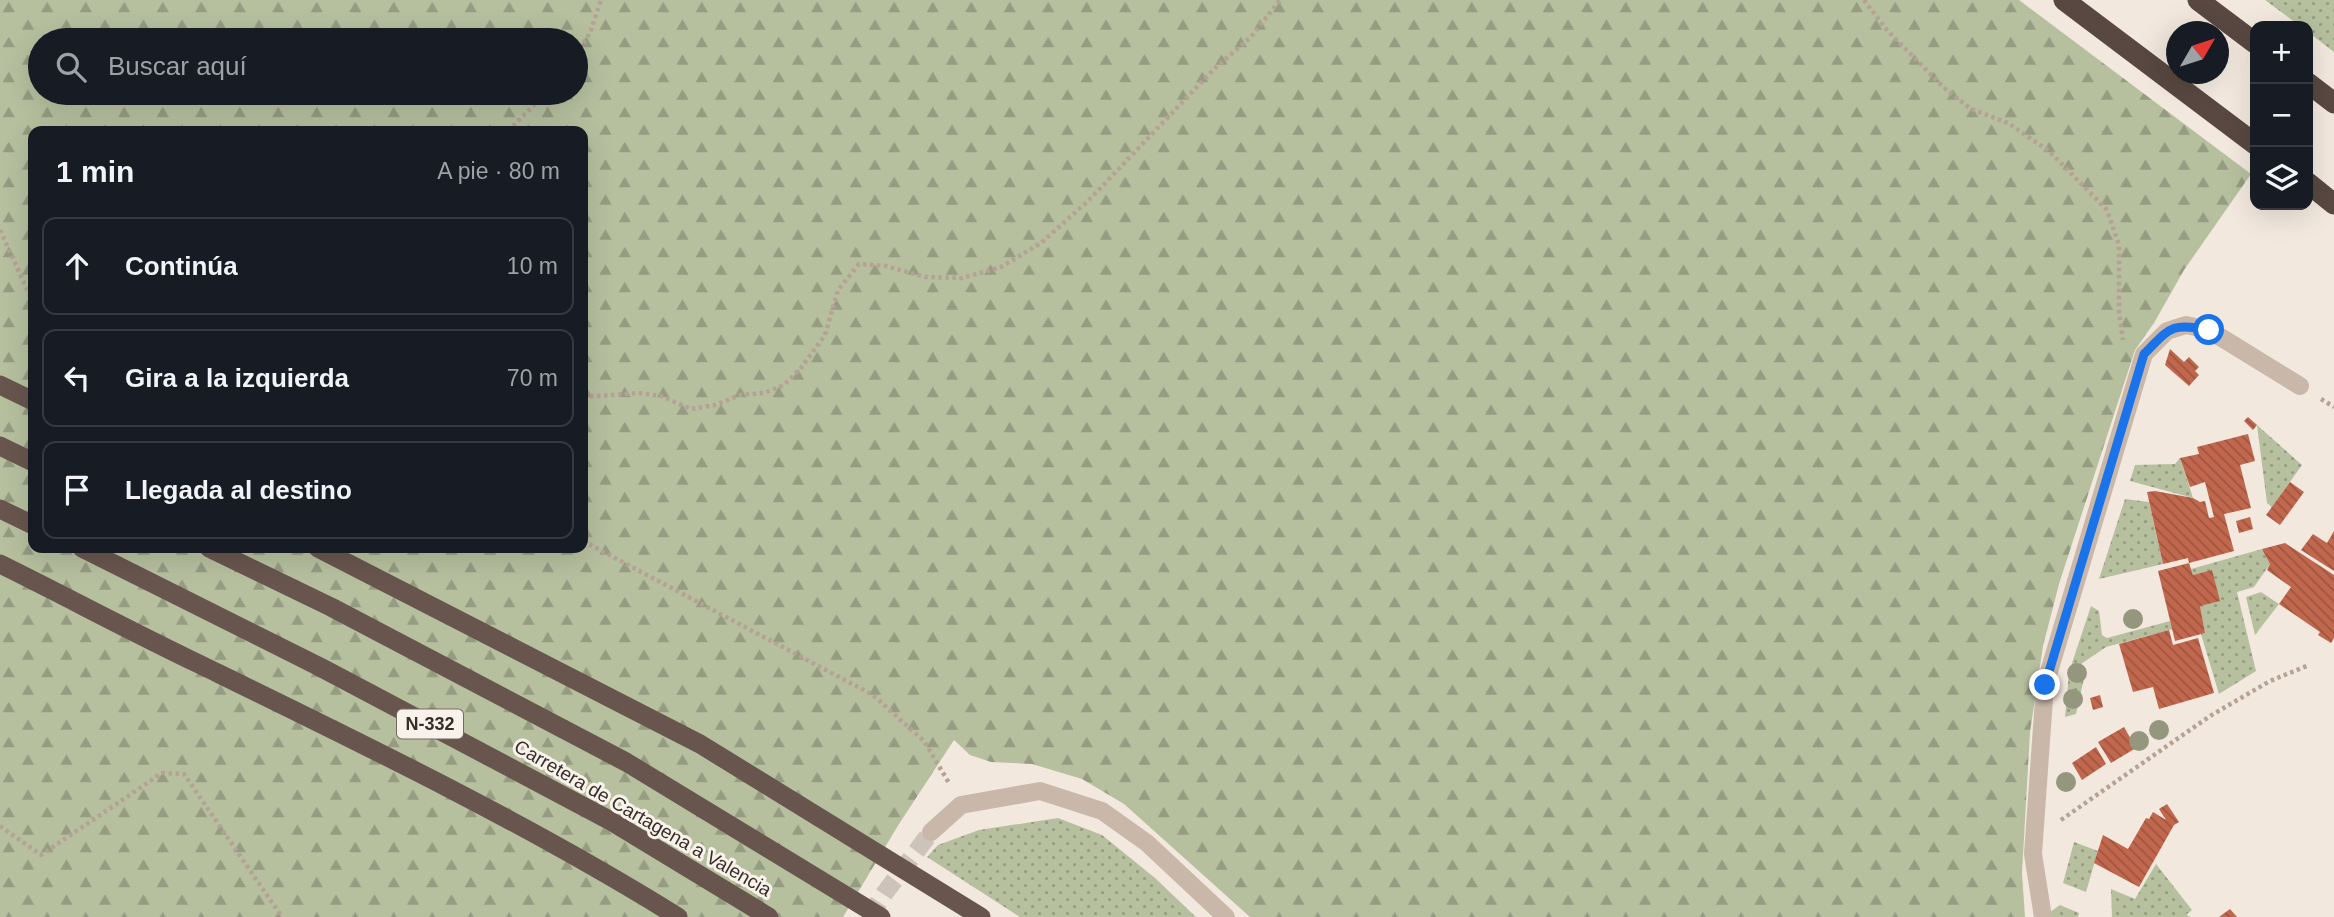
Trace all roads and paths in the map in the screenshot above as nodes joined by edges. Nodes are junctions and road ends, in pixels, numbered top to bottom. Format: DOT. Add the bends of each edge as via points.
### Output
graph roads {
  1 [pos="601,0"];
  2 [pos="1280,0"];
  3 [pos="1864,0"];
  4 [pos="2064,0"];
  5 [pos="2198,0"];
  6 [pos="588,36"];
  7 [pos="2250,39"];
  8 [pos="2309,84"];
  9 [pos="2334,103"];
  10 [pos="534,105"];
  11 [pos="513,126"];
  12 [pos="2250,140"];
  13 [pos="2313,187"];
  14 [pos="2334,204"];
  15 [pos="0,230"];
  16 [pos="28,292"];
  17 [pos="2137,380"];
  18 [pos="0,385"];
  19 [pos="2300,386"];
  20 [pos="588,397"];
  21 [pos="28,399"];
  22 [pos="0,446"];
  23 [pos="28,460"];
  24 [pos="0,509"];
  25 [pos="28,523"];
  26 [pos="588,544"];
  27 [pos="92,553"];
  28 [pos="219,553"];
  29 [pos="328,553"];
  30 [pos="0,564"];
  31 [pos="2309,665"];
  32 [pos="961,805"];
  33 [pos="0,826"];
  34 [pos="931,832"];
  35 [pos="2035,838"];
  36 [pos="282,917"];
  37 [pos="678,917"];
  38 [pos="769,917"];
  39 [pos="881,917"];
  40 [pos="981,917"];
  41 [pos="1226,917"];
  42 [pos="2043,917"];
  1 -- 6 [label="path"];
  2 -- 20 [label="path" via="1251,37 1213,70 1088,201 1041,243 1001,267 950,278 859,264 838,290 825,335 801,368 784,385 764,393 691,409 661,396 639,393"];
  3 -- 17 [label="path" via="1886,30 1943,87 1971,108 2008,123 2049,151 2107,210 2119,245 2119,312 2126,360"];
  4 -- 12 [label="highway"];
  5 -- 7 [label="highway"];
  8 -- 9 [label="highway"];
  10 -- 11 [label="path"];
  13 -- 14 [label="highway"];
  15 -- 16 [label="path"];
  17 -- 19 [label="street" via="2144,354 2167,331 2186,325 2209,330"];
  17 -- 35 [label="street" via="2045,685"];
  18 -- 21 [label="highway"];
  22 -- 23 [label="highway"];
  24 -- 25 [label="highway"];
  26 -- 32 [label="path" via="873,695 924,741"];
  27 -- 38 [label="highway, Carretera de Cartagena a Valencia / N-332" via="609,820"];
  28 -- 39 [label="highway, Carretera de Cartagena a Valencia" via="626,762"];
  29 -- 40 [label="highway" via="700,744"];
  30 -- 37 [label="highway" via="369,747"];
  31 -- 35 [label="path" via="2270,681 2210,716"];
  32 -- 34 [label="street"];
  32 -- 41 [label="street" via="1040,791 1102,811 1147,843"];
  33 -- 36 [label="path" via="41,855 162,773 184,774"];
  35 -- 42 [label="street" via="2033,854"];
}
